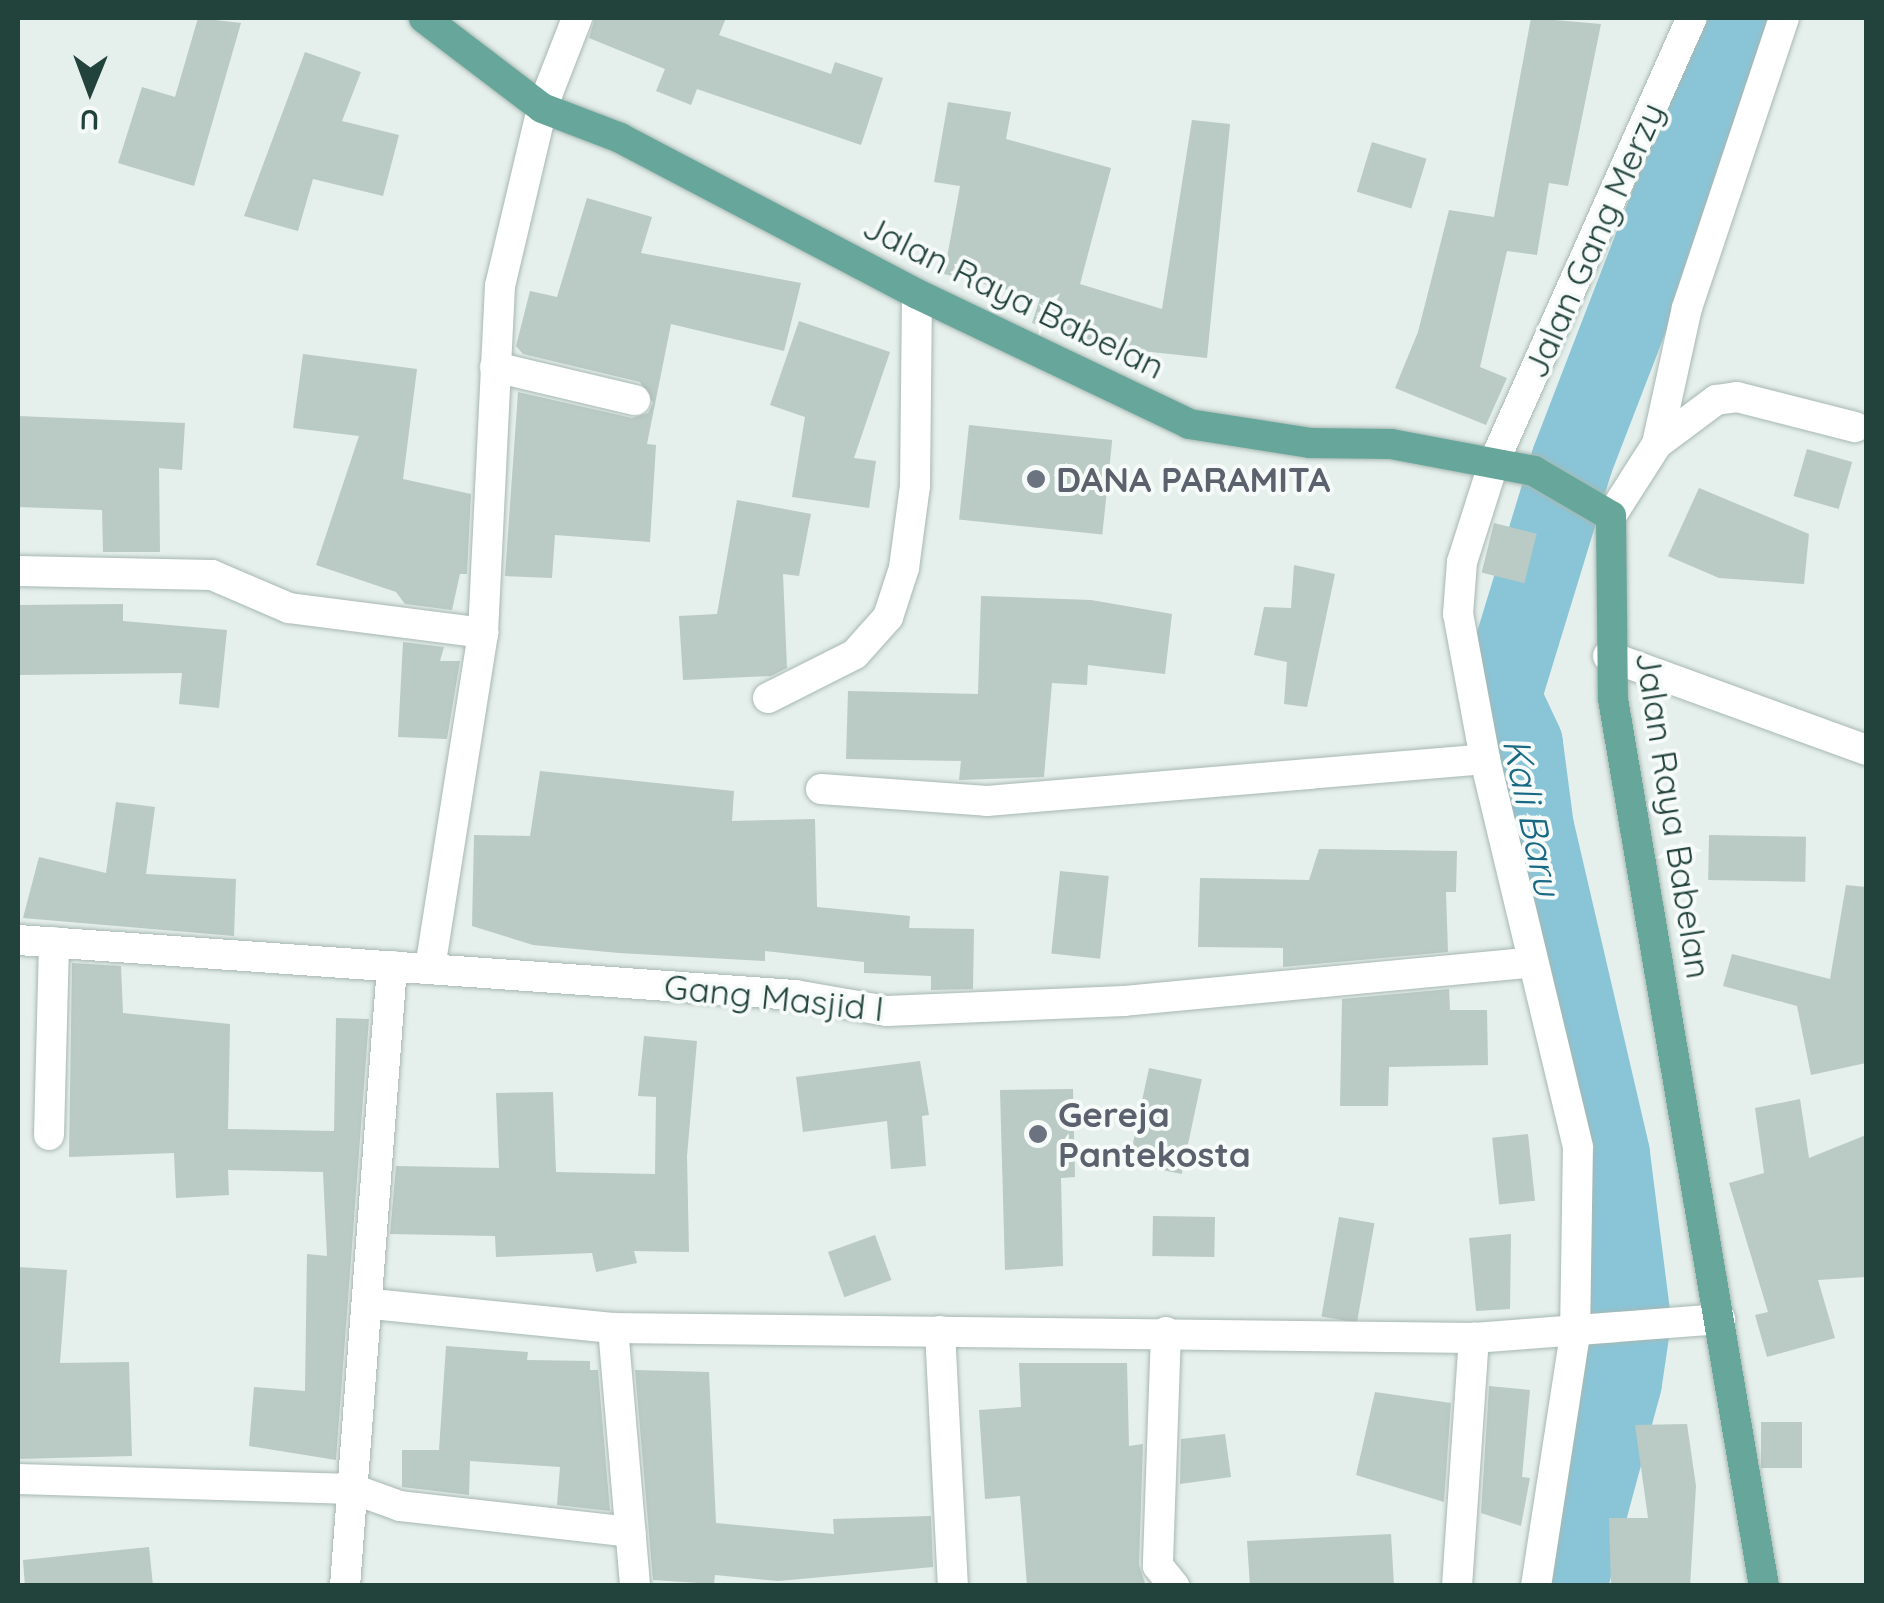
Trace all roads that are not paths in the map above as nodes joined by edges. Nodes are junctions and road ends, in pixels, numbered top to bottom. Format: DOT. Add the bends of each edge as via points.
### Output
graph roads {
  1 [pos="424,18"];
  2 [pos="577,18"];
  3 [pos="1692,18"];
  4 [pos="1784,18"];
  5 [pos="542,108"];
  6 [pos="917,294"];
  7 [pos="495,367"];
  8 [pos="636,400"];
  9 [pos="1856,427"];
  10 [pos="1657,444"];
  11 [pos="1494,462"];
  12 [pos="1604,509"];
  13 [pos="18,571"];
  14 [pos="484,632"];
  15 [pos="1608,656"];
  16 [pos="768,698"];
  17 [pos="1866,750"];
  18 [pos="1485,760"];
  19 [pos="820,789"];
  20 [pos="18,940"];
  21 [pos="54,942"];
  22 [pos="1530,964"];
  23 [pos="392,966"];
  24 [pos="430,968"];
  25 [pos="49,1136"];
  26 [pos="372,1304"];
  27 [pos="1720,1319"];
  28 [pos="613,1328"];
  29 [pos="940,1331"];
  30 [pos="1166,1332"];
  31 [pos="1574,1334"];
  32 [pos="1474,1338"];
  33 [pos="18,1480"];
  34 [pos="353,1490"];
  35 [pos="631,1532"];
  36 [pos="346,1586"];
  37 [pos="635,1586"];
  38 [pos="953,1586"];
  39 [pos="1174,1586"];
  40 [pos="1457,1586"];
  41 [pos="1536,1586"];
  42 [pos="1764,1586"];
  1 -- 5 [label="main road, Jalan Raya Babelan"];
  2 -- 5 [label="street"];
  3 -- 11 [label="street, Jalan Gang Merzy"];
  4 -- 10 [label="street" via="1687,308"];
  5 -- 6 [label="main road, Jalan Raya Babelan" via="620,138"];
  5 -- 7 [label="street" via="500,286"];
  6 -- 11 [label="main road, Jalan Raya Babelan" via="1189,424"];
  6 -- 16 [label="street" via="915,486 904,568 888,617 855,654"];
  7 -- 8 [label="street"];
  7 -- 14 [label="street"];
  9 -- 10 [label="street" via="1736,397 1716,400"];
  10 -- 12 [label="street"];
  11 -- 12 [label="main road, Jalan Raya Babelan" via="1534,471"];
  11 -- 18 [label="street, Jalan Gang Merzy" via="1462,562 1458,614"];
  12 -- 15 [label="main road, Jalan Raya Babelan"];
  13 -- 14 [label="street" via="212,575 289,608"];
  14 -- 24 [label="street"];
  15 -- 17 [label="street"];
  15 -- 27 [label="main road, Jalan Raya Babelan"];
  18 -- 19 [label="street" via="987,802"];
  18 -- 22 [label="street, Jalan Gang Merzy"];
  20 -- 21 [label="street, Gang Masjid I"];
  21 -- 23 [label="street, Gang Masjid I"];
  21 -- 25 [label="street"];
  22 -- 24 [label="street, Gang Masjid I" via="1124,1001 887,1011 796,995"];
  22 -- 31 [label="street, Jalan Gang Merzy" via="1578,1147"];
  23 -- 24 [label="street, Gang Masjid I"];
  23 -- 26 [label="street"];
  26 -- 28 [label="street"];
  26 -- 34 [label="street"];
  27 -- 31 [label="street"];
  27 -- 42 [label="main road, Jalan Raya Babelan"];
  28 -- 29 [label="street"];
  28 -- 35 [label="street"];
  29 -- 30 [label="street"];
  29 -- 38 [label="street"];
  30 -- 32 [label="street"];
  30 -- 39 [label="street" via="1158,1566"];
  31 -- 32 [label="street"];
  31 -- 41 [label="street, Jalan Gang Merzy"];
  32 -- 40 [label="street"];
  33 -- 34 [label="street"];
  34 -- 35 [label="street" via="434,1511"];
  34 -- 36 [label="street"];
  35 -- 37 [label="street"];
}
